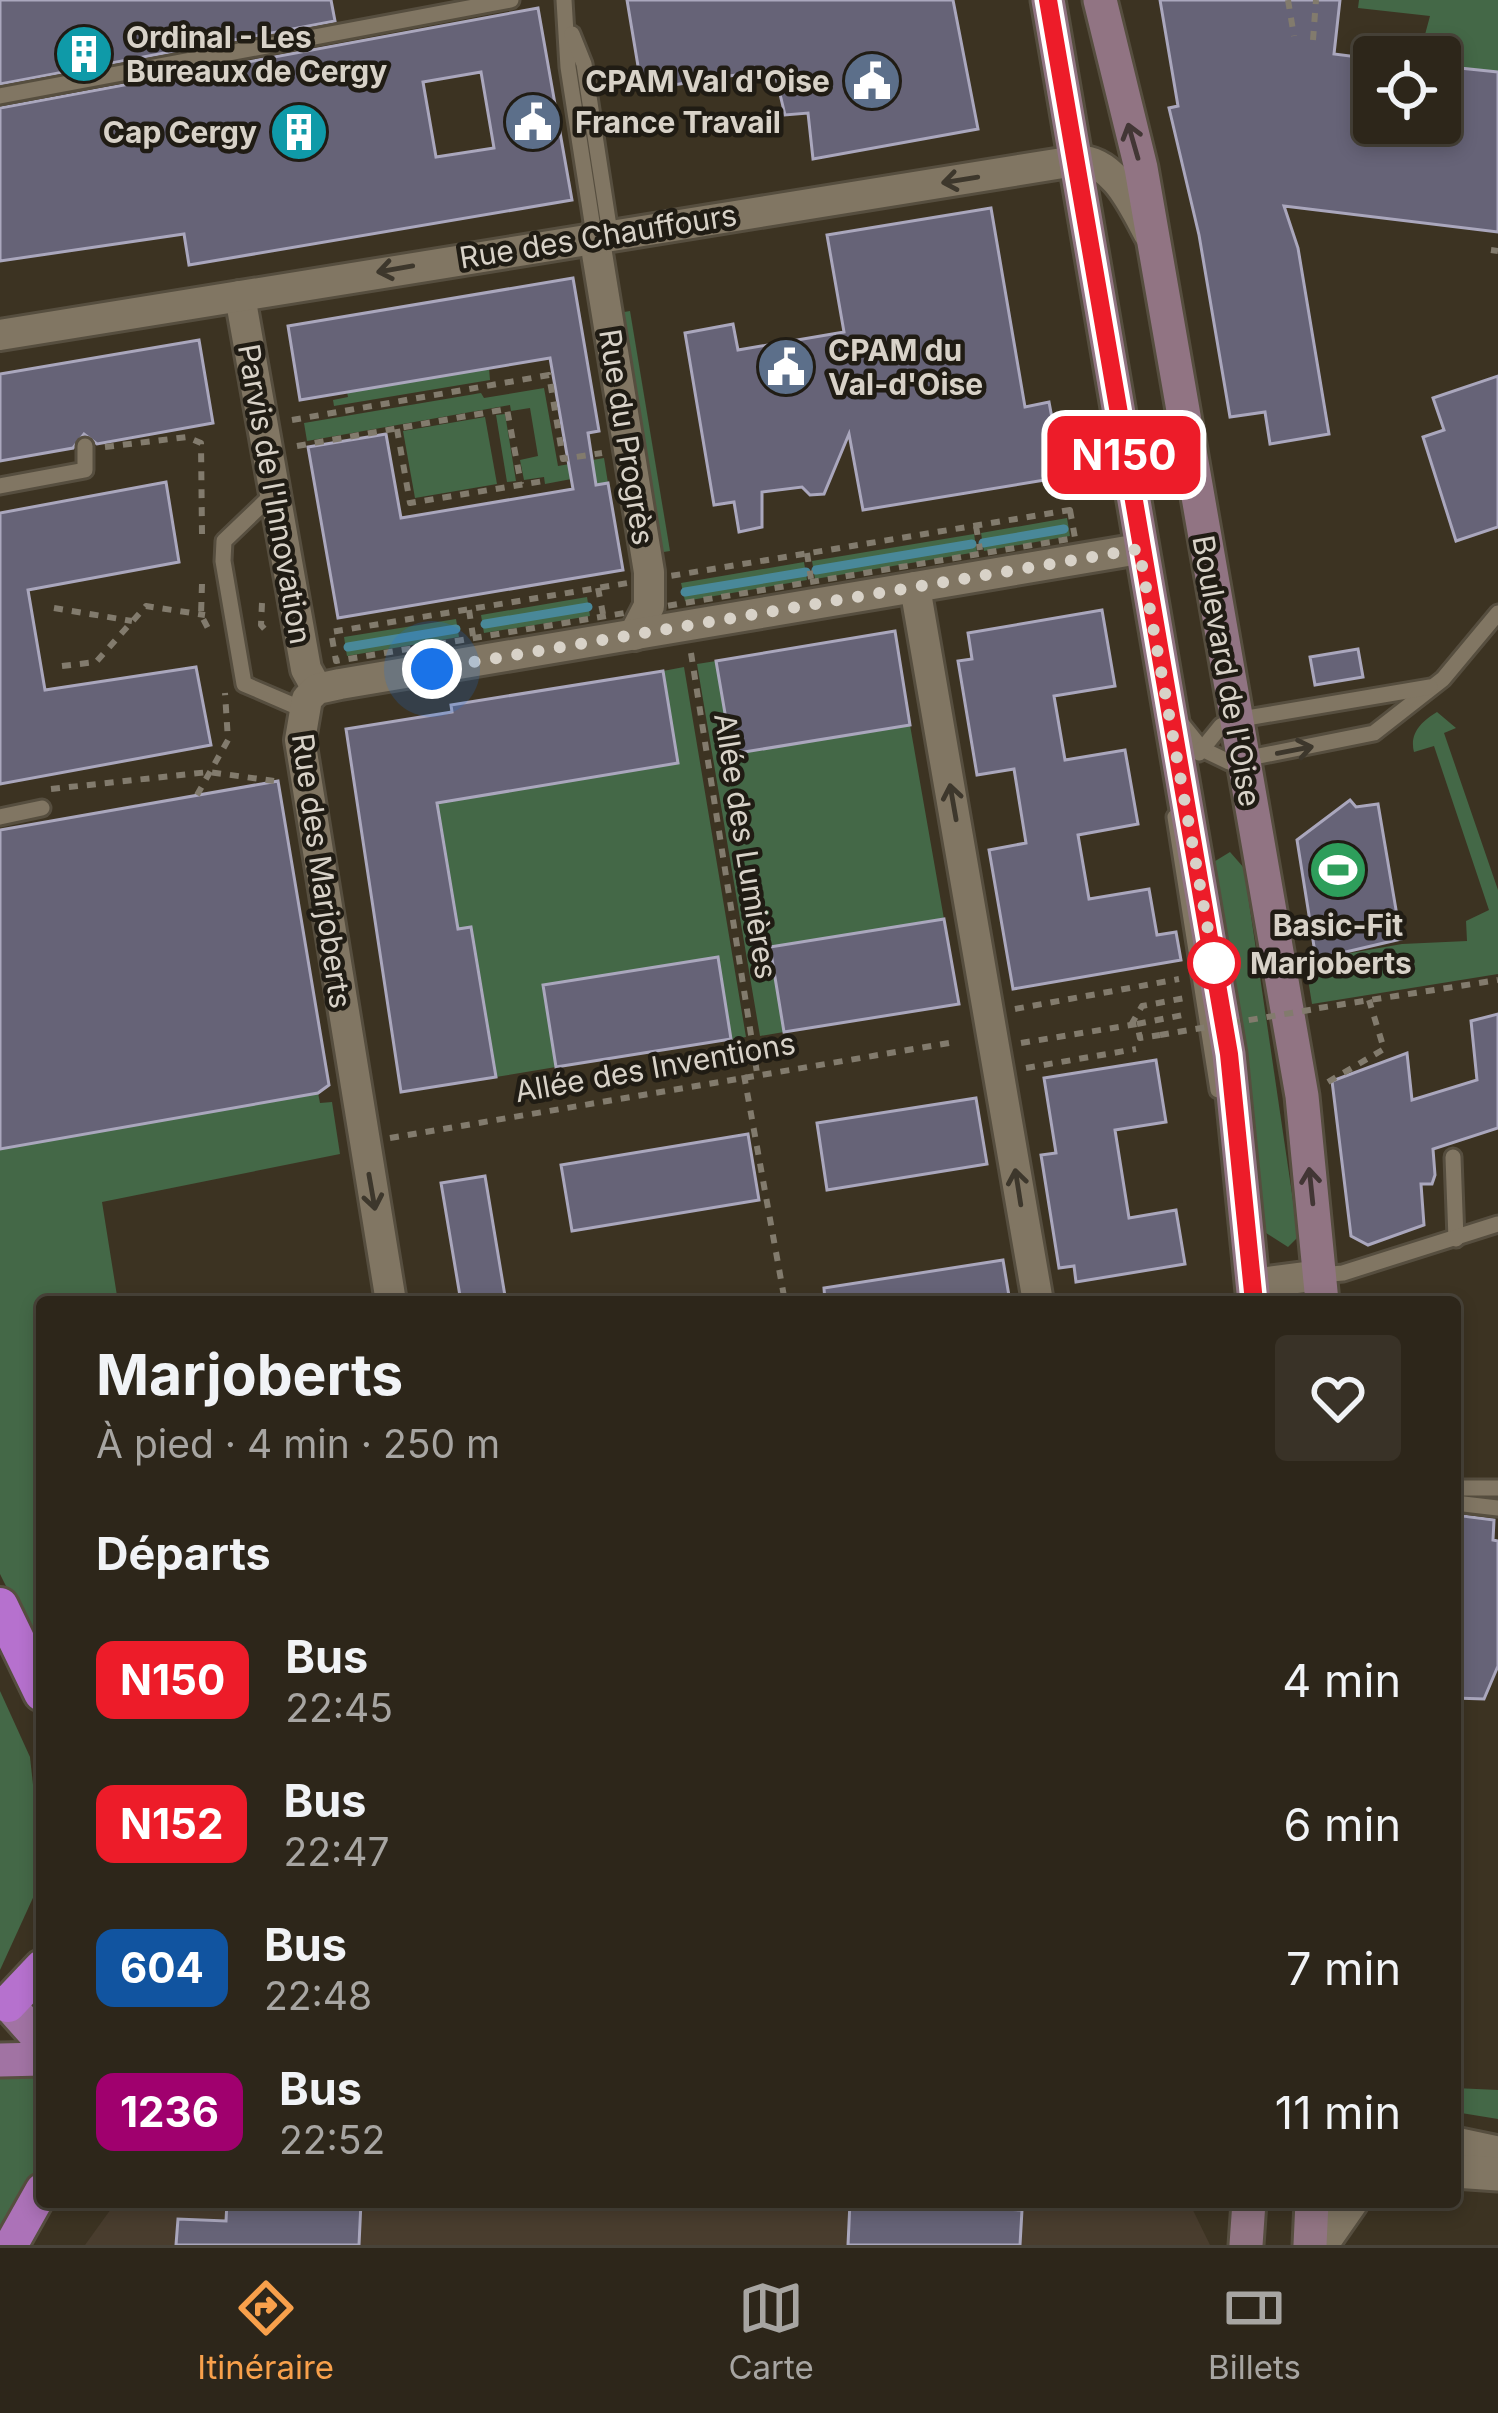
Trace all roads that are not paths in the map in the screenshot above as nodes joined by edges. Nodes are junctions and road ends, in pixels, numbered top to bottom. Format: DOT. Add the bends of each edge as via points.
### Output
graph roads {
  1 [pos="512,0"];
  2 [pos="564,0"];
  3 [pos="1048,0"];
  4 [pos="1100,0"];
  5 [pos="0,96"];
  6 [pos="1075,160"];
  7 [pos="602,234"];
  8 [pos="1154,245"];
  9 [pos="239,296"];
  10 [pos="0,335"];
  11 [pos="85,446"];
  12 [pos="0,486"];
  13 [pos="275,492"];
  14 [pos="1139,549"];
  15 [pos="915,587"];
  16 [pos="644,608"];
  17 [pos="1498,613"];
  18 [pos="1430,687"];
  19 [pos="310,699"];
  20 [pos="1235,720"];
  21 [pos="1242,761"];
  22 [pos="1188,769"];
  23 [pos="43,808"];
  24 [pos="0,817"];
  25 [pos="1453,1157"];
  26 [pos="1498,1224"];
  27 [pos="1456,1239"];
  28 [pos="1321,1288"];
  29 [pos="1253,1293"];
  30 [pos="390,1296"];
  31 [pos="1037,1296"];
  32 [pos="1461,1488"];
  33 [pos="1498,1488"];
  34 [pos="1461,1504"];
  35 [pos="1498,1508"];
  36 [pos="0,1606"];
  37 [pos="36,1681"];
  38 [pos="36,1975"];
  39 [pos="12,2005"];
  40 [pos="36,2035"];
  41 [pos="0,2060"];
  42 [pos="36,2060"];
  43 [pos="1461,2145"];
  44 [pos="1498,2152"];
  45 [pos="1461,2171"];
  46 [pos="1498,2174"];
  47 [pos="36,2200"];
  48 [pos="54,2208"];
  49 [pos="1312,2208"];
  50 [pos="1347,2208"];
  51 [pos="10,2245"];
  52 [pos="28,2245"];
  53 [pos="1310,2245"];
  54 [pos="1321,2245"];
  1 -- 5 [label="lane"];
  2 -- 7 [label="lane" via="584,64"];
  3 -- 6 [label="main road"];
  8 -- 4 [label="main road, Boulevard de l'Oise, one-way"];
  6 -- 7 [label="street, Rue des Chauffours, one-way"];
  6 -- 8 [label="street" via="1108,170"];
  6 -- 14 [label="main road"];
  7 -- 9 [label="street, Rue des Chauffours, one-way"];
  7 -- 16 [label="street, Rue du Progrès"];
  8 -- 20 [label="main road, Boulevard de l'Oise"];
  9 -- 10 [label="street, Rue des Chauffours"];
  9 -- 13 [label="street, Parvis de l'Innovation"];
  11 -- 12 [label="lane" via="85,470"];
  13 -- 19 [label="street, Parvis de l'Innovation"];
  13 -- 19 [label="lane" via="222,546 232,620 244,684"];
  14 -- 15 [label="street, Rue des Marjoberts"];
  14 -- 22 [label="main road" via="1165,700"];
  15 -- 16 [label="street, Rue des Marjoberts" via="687,626"];
  31 -- 15 [label="street, one-way"];
  16 -- 19 [label="street, Rue des Marjoberts"];
  17 -- 18 [label="lane"];
  18 -- 20 [label="lane"];
  21 -- 18 [label="lane, one-way" via="1374,734"];
  19 -- 30 [label="street, Rue des Marjoberts, one-way" via="309,812"];
  20 -- 21 [label="main road, Boulevard de l'Oise"];
  20 -- 22 [label="lane"];
  21 -- 22 [label="lane"];
  28 -- 21 [label="main road, Boulevard de l'Oise, one-way" via="1302,1096"];
  22 -- 29 [label="main road"];
  23 -- 24 [label="lane"];
  25 -- 27 [label="lane"];
  26 -- 27 [label="lane"];
  27 -- 28 [label="lane" via="1343,1273"];
  28 -- 29 [label="street"];
  32 -- 33 [label="lane"];
  34 -- 35 [label="lane"];
  36 -- 37 [label="highway"];
  38 -- 39 [label="highway"];
  39 -- 40 [label="main road"];
  41 -- 42 [label="main road"];
  43 -- 44 [label="street"];
  45 -- 46 [label="street"];
  47 -- 51 [label="highway"];
  48 -- 52 [label="highway"];
  49 -- 53 [label="main road"];
  50 -- 54 [label="street"];
}
